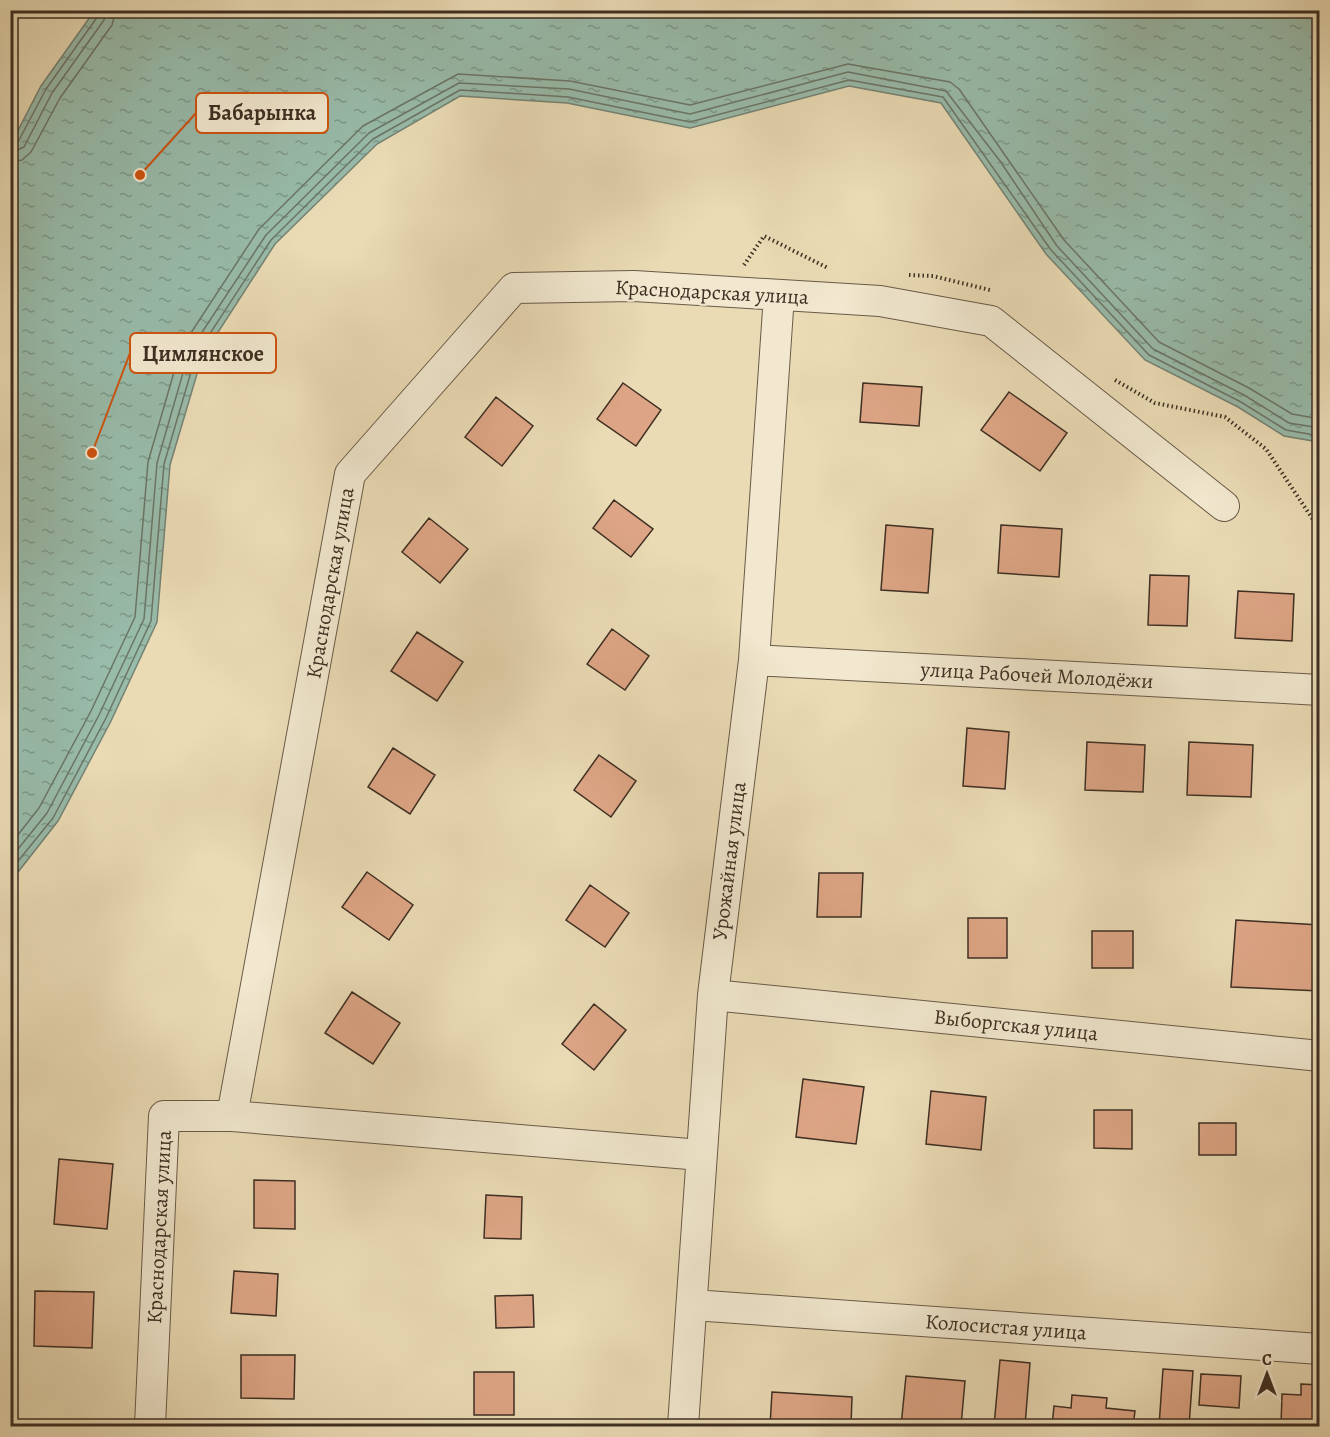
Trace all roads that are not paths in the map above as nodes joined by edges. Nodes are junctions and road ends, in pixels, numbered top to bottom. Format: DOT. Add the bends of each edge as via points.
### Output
graph roads {
  1 [pos="779,295"];
  2 [pos="1224,506"];
  3 [pos="754,660"];
  4 [pos="1320,690"];
  5 [pos="713,995"];
  6 [pos="1320,1056"];
  7 [pos="232,1116"];
  8 [pos="701,1155"];
  9 [pos="693,1305"];
  10 [pos="1320,1348"];
  11 [pos="150,1426"];
  12 [pos="682,1426"];
  1 -- 2 [label="street, Краснодарская улица" via="880,301 991,321"];
  1 -- 3 [label="street, Урожайная улица"];
  1 -- 7 [label="street, Краснодарская улица" via="634,286 513,288 350,474"];
  3 -- 4 [label="street, улица Рабочей Молодёжи"];
  3 -- 5 [label="street, Урожайная улица"];
  5 -- 6 [label="street, Выборгская улица"];
  5 -- 8 [label="street, Урожайная улица"];
  7 -- 8 [label="street"];
  7 -- 11 [label="street, Краснодарская улица" via="164,1116"];
  8 -- 9 [label="street, Урожайная улица"];
  9 -- 10 [label="street, Колосистая улица"];
  9 -- 12 [label="street, Урожайная улица"];
}
